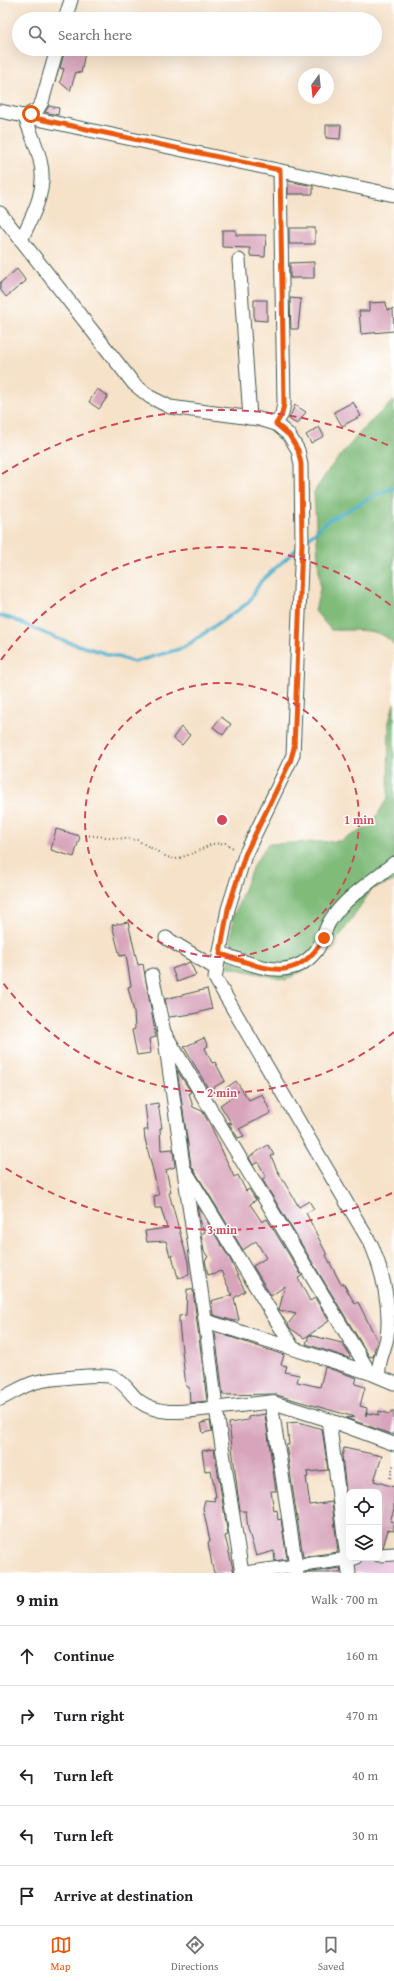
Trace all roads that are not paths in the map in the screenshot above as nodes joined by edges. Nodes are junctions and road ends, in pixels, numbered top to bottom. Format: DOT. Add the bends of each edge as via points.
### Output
graph roads {
  1 [pos="71,0"];
  2 [pos="67,12"];
  3 [pos="55,56"];
  4 [pos="0,112"];
  5 [pos="25,116"];
  6 [pos="280,170"];
  7 [pos="394,195"];
  8 [pos="0,213"];
  9 [pos="21,240"];
  10 [pos="239,260"];
  11 [pos="250,418"];
  12 [pos="276,424"];
  13 [pos="394,864"];
  14 [pos="166,938"];
  15 [pos="220,954"];
  16 [pos="215,968"];
  17 [pos="152,975"];
  18 [pos="164,1032"];
  19 [pos="182,1164"];
  20 [pos="206,1321"];
  21 [pos="292,1348"];
  22 [pos="374,1374"];
  23 [pos="394,1383"];
  24 [pos="0,1399"];
  25 [pos="271,1402"];
  26 [pos="216,1408"];
  27 [pos="329,1420"];
  28 [pos="394,1444"];
  29 [pos="346,1525"];
  30 [pos="394,1554"];
  31 [pos="382,1555"];
  32 [pos="346,1560"];
  33 [pos="352,1561"];
  34 [pos="296,1569"];
  35 [pos="243,1573"];
  36 [pos="349,1573"];
  1 -- 2 [label="street"];
  3 -- 5 [label="street" via="42,102 37,110"];
  4 -- 5 [label="street"];
  5 -- 6 [label="street"];
  5 -- 9 [label="street" via="40,160 42,175 37,208"];
  6 -- 7 [label="street"];
  6 -- 12 [label="street" via="284,403 282,414"];
  8 -- 9 [label="street"];
  9 -- 11 [label="street" via="134,384 150,397 170,407"];
  10 -- 11 [label="street"];
  11 -- 12 [label="street"];
  12 -- 15 [label="street" via="296,445 301,464 302,543 294,748 290,762 245,855 228,909"];
  13 -- 15 [label="street" via="371,880 344,905 330,921 316,952 301,964 289,970 271,969"];
  14 -- 16 [label="street"];
  15 -- 16 [label="street"];
  16 -- 22 [label="street" via="215,978 372,1246 379,1264 389,1319 386,1341"];
  17 -- 18 [label="street"];
  18 -- 19 [label="street"];
  18 -- 22 [label="street"];
  19 -- 20 [label="street"];
  19 -- 21 [label="street"];
  20 -- 21 [label="street"];
  20 -- 26 [label="street"];
  21 -- 22 [label="street"];
  22 -- 23 [label="street"];
  24 -- 26 [label="street" via="35,1382 108,1376 122,1382 138,1401 158,1410 174,1412"];
  25 -- 26 [label="street"];
  25 -- 27 [label="street"];
  25 -- 34 [label="street"];
  26 -- 35 [label="street"];
  27 -- 28 [label="street"];
  27 -- 29 [label="street"];
  30 -- 31 [label="street"];
  32 -- 34 [label="street"];
  33 -- 36 [label="street"];
  34 -- 35 [label="street"];
}
